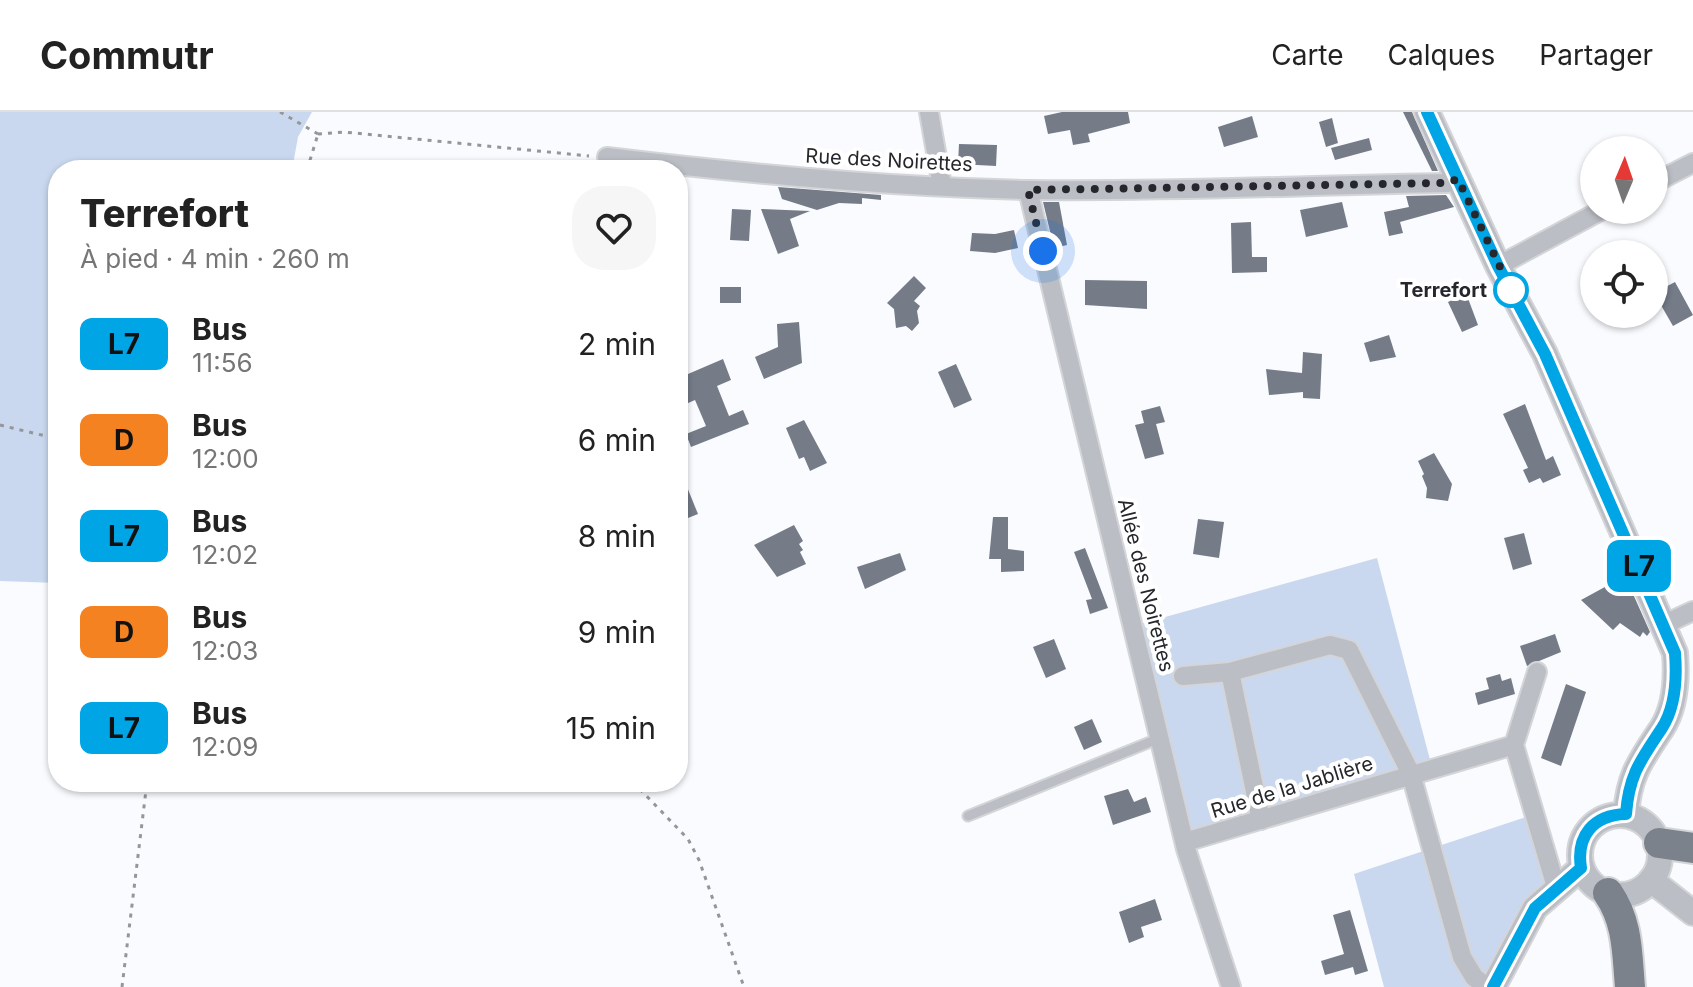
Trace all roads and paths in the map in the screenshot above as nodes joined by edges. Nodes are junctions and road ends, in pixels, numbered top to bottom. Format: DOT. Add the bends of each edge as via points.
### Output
graph roads {
  1 [pos="280,112"];
  2 [pos="929,112"];
  3 [pos="1427,112"];
  4 [pos="318,134"];
  5 [pos="607,157"];
  6 [pos="309,160"];
  7 [pos="635,160"];
  8 [pos="1693,163"];
  9 [pos="688,166"];
  10 [pos="1668,176"];
  11 [pos="1458,179"];
  12 [pos="942,186"];
  13 [pos="1028,190"];
  14 [pos="1580,222"];
  15 [pos="1498,266"];
  16 [pos="0,425"];
  17 [pos="48,437"];
  18 [pos="1693,611"];
  19 [pos="1665,624"];
  20 [pos="1230,672"];
  21 [pos="1537,672"];
  22 [pos="1183,676"];
  23 [pos="1160,738"];
  24 [pos="1514,745"];
  25 [pos="1411,774"];
  26 [pos="146,792"];
  27 [pos="643,792"];
  28 [pos="1626,814"];
  29 [pos="968,816"];
  30 [pos="1261,820"];
  31 [pos="1185,842"];
  32 [pos="1659,843"];
  33 [pos="1693,848"];
  34 [pos="1581,868"];
  35 [pos="1651,880"];
  36 [pos="1556,887"];
  37 [pos="1608,893"];
  38 [pos="1693,913"];
  39 [pos="122,987"];
  40 [pos="744,987"];
  41 [pos="1231,987"];
  42 [pos="1486,987"];
  43 [pos="1493,987"];
  44 [pos="1630,987"];
  1 -- 4 [label="path"];
  2 -- 12 [label="street"];
  3 -- 11 [label="street"];
  4 -- 5 [label="path" via="344,132"];
  4 -- 6 [label="path"];
  5 -- 7 [label="street, Rue des Noirettes"];
  8 -- 10 [label="street"];
  9 -- 12 [label="street, Rue des Noirettes"];
  11 -- 13 [label="street, Rue des Noirettes"];
  11 -- 15 [label="street"];
  12 -- 13 [label="street, Rue des Noirettes"];
  13 -- 23 [label="street, Allée des Noirettes"];
  14 -- 15 [label="street"];
  15 -- 19 [label="street" via="1545,354"];
  16 -- 17 [label="path"];
  18 -- 19 [label="street"];
  19 -- 28 [label="street" via="1677,678 1663,726 1637,763"];
  20 -- 22 [label="street"];
  20 -- 25 [label="street" via="1330,645 1349,650"];
  20 -- 30 [label="street"];
  21 -- 24 [label="street"];
  23 -- 29 [label="lane"];
  23 -- 31 [label="street, Allée des Noirettes"];
  24 -- 25 [label="street, Rue de la Jablière"];
  24 -- 36 [label="street"];
  25 -- 30 [label="street, Rue de la Jablière"];
  25 -- 42 [label="street" via="1462,957"];
  26 -- 39 [label="path"];
  27 -- 40 [label="path" via="694,849"];
  28 -- 32 [label="street" via="1646,824"];
  28 -- 34 [label="street" via="1588,828 1579,854"];
  30 -- 31 [label="street, Rue de la Jablière"];
  31 -- 41 [label="street, Allée des Noirettes"];
  32 -- 33 [label="highway"];
  32 -- 35 [label="street"];
  34 -- 36 [label="street"];
  34 -- 37 [label="street" via="1596,888"];
  35 -- 37 [label="street" via="1632,893"];
  35 -- 38 [label="street"];
  36 -- 43 [label="street" via="1535,908"];
  37 -- 44 [label="highway" via="1620,910 1625,931"];
}
